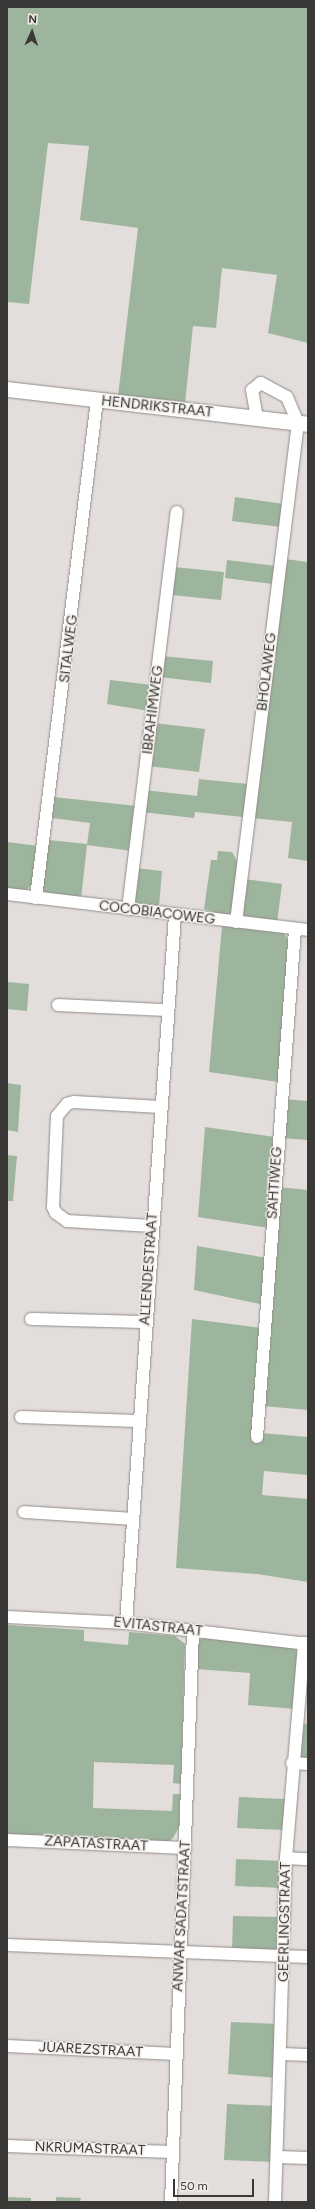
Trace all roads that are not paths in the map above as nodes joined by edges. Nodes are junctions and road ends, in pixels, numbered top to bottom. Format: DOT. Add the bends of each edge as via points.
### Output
graph roads {
  1 [pos="7,389"];
  2 [pos="97,400"];
  3 [pos="257,418"];
  4 [pos="303,423"];
  5 [pos="177,512"];
  6 [pos="7,894"];
  7 [pos="36,898"];
  8 [pos="128,909"];
  9 [pos="175,915"];
  10 [pos="236,922"];
  11 [pos="295,929"];
  12 [pos="308,930"];
  13 [pos="58,1005"];
  14 [pos="166,1010"];
  15 [pos="160,1107"];
  16 [pos="152,1226"];
  17 [pos="31,1319"];
  18 [pos="145,1322"];
  19 [pos="21,1417"];
  20 [pos="138,1421"];
  21 [pos="257,1437"];
  22 [pos="24,1512"];
  23 [pos="132,1519"];
  24 [pos="7,1617"];
  25 [pos="126,1623"];
  26 [pos="193,1631"];
  27 [pos="306,1643"];
  28 [pos="292,1763"];
  29 [pos="308,1764"];
  30 [pos="7,1840"];
  31 [pos="185,1848"];
  32 [pos="286,1858"];
  33 [pos="308,1859"];
  34 [pos="7,1945"];
  35 [pos="180,1954"];
  36 [pos="284,1957"];
  37 [pos="308,1957"];
  38 [pos="7,2046"];
  39 [pos="176,2054"];
  40 [pos="281,2054"];
  41 [pos="308,2055"];
  42 [pos="7,2146"];
  43 [pos="172,2152"];
  44 [pos="277,2157"];
  45 [pos="308,2158"];
  46 [pos="170,2202"];
  47 [pos="275,2202"];
  1 -- 2 [label="street, HENDRIKSTRAAT"];
  2 -- 3 [label="street, HENDRIKSTRAAT"];
  2 -- 7 [label="street, SITALWEG"];
  3 -- 4 [label="street, HENDRIKSTRAAT"];
  3 -- 4 [label="street" via="252,390 261,383 287,397"];
  4 -- 10 [label="street, BHOLAWEG"];
  5 -- 8 [label="street, IBRAHIMWEG"];
  6 -- 7 [label="street, COCOBIACOWEG"];
  7 -- 8 [label="street, COCOBIACOWEG"];
  8 -- 9 [label="street, COCOBIACOWEG"];
  9 -- 10 [label="street, COCOBIACOWEG"];
  9 -- 14 [label="street, ALLENDESTRAAT"];
  10 -- 11 [label="street, COCOBIACOWEG"];
  11 -- 12 [label="street, COCOBIACOWEG"];
  11 -- 21 [label="street, SAHTIWEG"];
  13 -- 14 [label="street"];
  14 -- 15 [label="street, ALLENDESTRAAT"];
  15 -- 16 [label="street, ALLENDESTRAAT"];
  15 -- 16 [label="street" via="74,1102 67,1104 57,1116 53,1207 56,1213 67,1221"];
  16 -- 18 [label="street, ALLENDESTRAAT"];
  17 -- 18 [label="street"];
  18 -- 20 [label="street, ALLENDESTRAAT"];
  19 -- 20 [label="street"];
  20 -- 23 [label="street, ALLENDESTRAAT"];
  22 -- 23 [label="street"];
  23 -- 25 [label="street, ALLENDESTRAAT"];
  24 -- 25 [label="street, EVITASTRAAT"];
  25 -- 26 [label="street, EVITASTRAAT"];
  26 -- 27 [label="street, EVITASTRAAT"];
  26 -- 31 [label="street, ANWAR SADATSTRAAT"];
  27 -- 28 [label="street, GEERLINGSTRAAT"];
  28 -- 29 [label="street"];
  28 -- 32 [label="street, GEERLINGSTRAAT"];
  30 -- 31 [label="street, ZAPATASTRAAT"];
  31 -- 35 [label="street, ANWAR SADATSTRAAT"];
  32 -- 33 [label="street"];
  32 -- 36 [label="street, GEERLINGSTRAAT"];
  34 -- 35 [label="street"];
  35 -- 36 [label="street"];
  35 -- 39 [label="street, ANWAR SADATSTRAAT"];
  36 -- 37 [label="street"];
  36 -- 40 [label="street, GEERLINGSTRAAT"];
  38 -- 39 [label="street, JUAREZSTRAAT"];
  39 -- 43 [label="street, ANWAR SADATSTRAAT"];
  40 -- 41 [label="street"];
  40 -- 44 [label="street, GEERLINGSTRAAT"];
  42 -- 43 [label="street, NKRUMASTRAAT"];
  43 -- 46 [label="street, ANWAR SADATSTRAAT"];
  44 -- 45 [label="street"];
  44 -- 47 [label="street, GEERLINGSTRAAT"];
}
